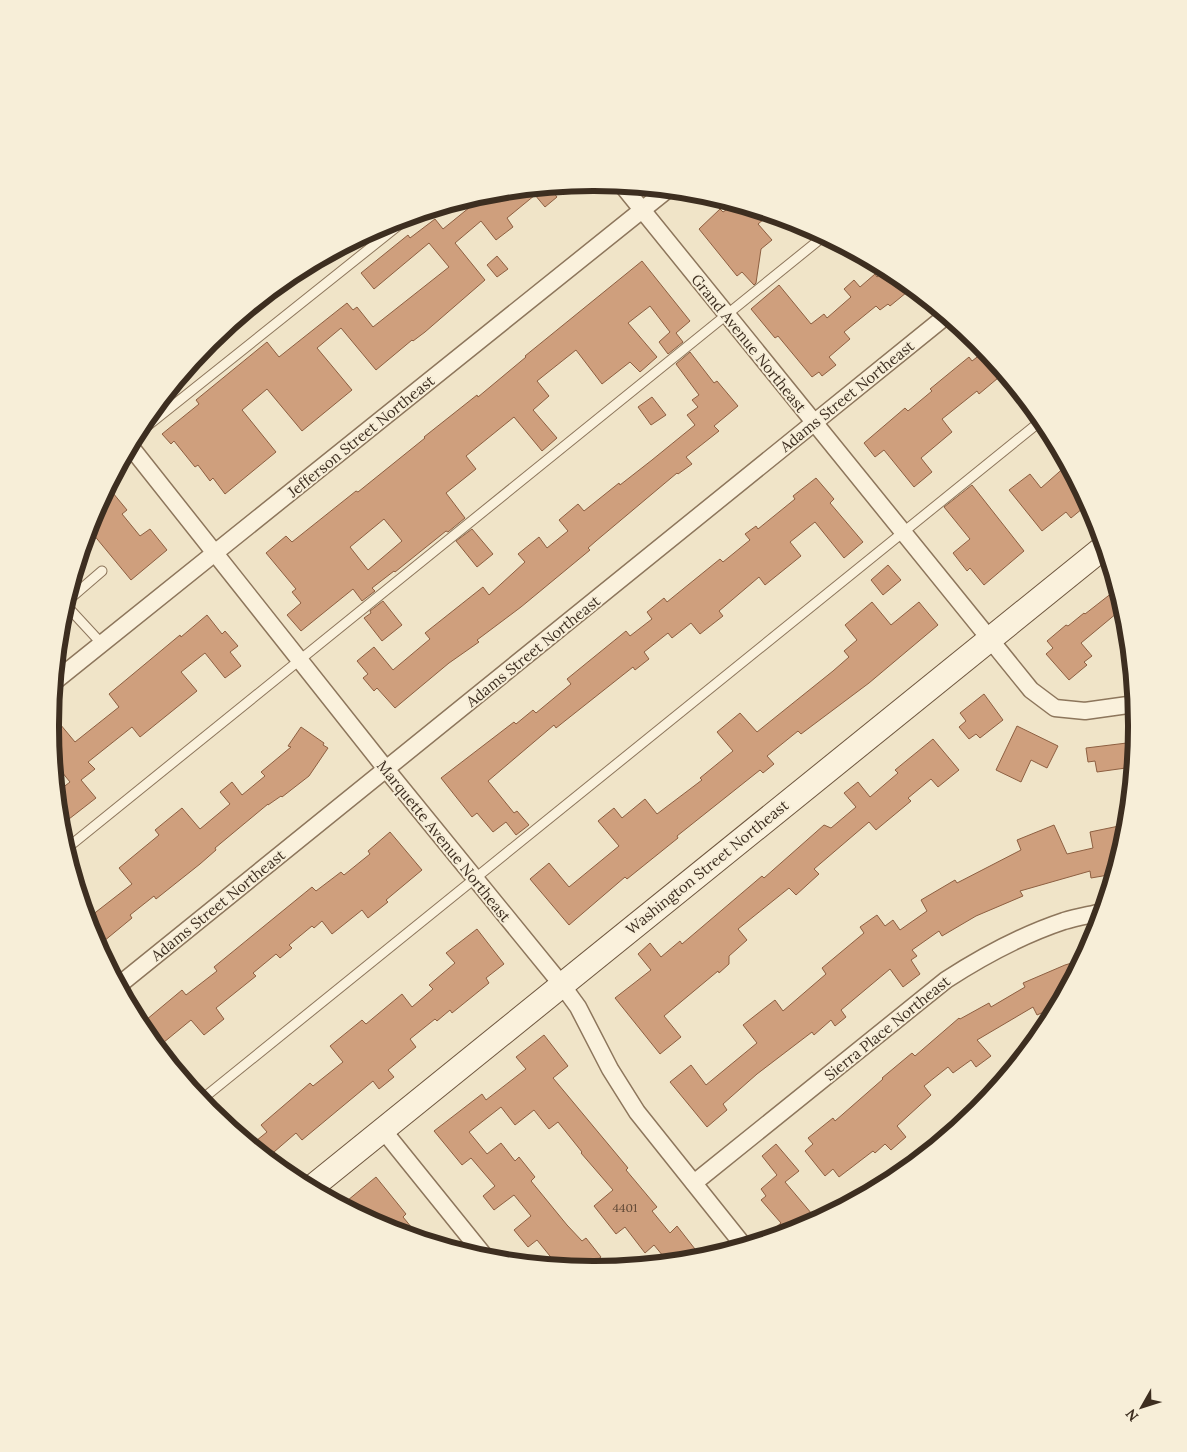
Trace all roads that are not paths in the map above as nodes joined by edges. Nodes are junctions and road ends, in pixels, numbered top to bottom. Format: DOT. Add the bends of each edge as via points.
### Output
graph roads {
  1 [pos="628,192"];
  2 [pos="660,196"];
  3 [pos="642,210"];
  4 [pos="393,231"];
  5 [pos="818,241"];
  6 [pos="726,315"];
  7 [pos="941,320"];
  8 [pos="156,419"];
  9 [pos="814,423"];
  10 [pos="1035,425"];
  11 [pos="135,452"];
  12 [pos="902,533"];
  13 [pos="1099,551"];
  14 [pos="215,553"];
  15 [pos="102,572"];
  16 [pos="75,595"];
  17 [pos="72,610"];
  18 [pos="989,640"];
  19 [pos="102,644"];
  20 [pos="300,661"];
  21 [pos="61,676"];
  22 [pos="1127,705"];
  23 [pos="386,770"];
  24 [pos="72,844"];
  25 [pos="474,878"];
  26 [pos="1094,914"];
  27 [pos="124,981"];
  28 [pos="562,985"];
  29 [pos="207,1095"];
  30 [pos="383,1130"];
  31 [pos="317,1183"];
  32 [pos="694,1183"];
  33 [pos="740,1240"];
  34 [pos="478,1248"];
  1 -- 3 [label="street, Grand Avenue Northeast"];
  2 -- 3 [label="street, Jefferson Street Northeast"];
  3 -- 6 [label="street, Grand Avenue Northeast"];
  3 -- 14 [label="street, Jefferson Street Northeast"];
  4 -- 8 [label="lane"];
  5 -- 6 [label="lane"];
  6 -- 9 [label="street, Grand Avenue Northeast"];
  6 -- 20 [label="lane"];
  7 -- 9 [label="street, Adams Street Northeast"];
  9 -- 12 [label="street, Grand Avenue Northeast"];
  9 -- 23 [label="street, Adams Street Northeast"];
  10 -- 12 [label="lane"];
  11 -- 14 [label="street, Marquette Avenue Northeast"];
  12 -- 18 [label="street, Grand Avenue Northeast"];
  12 -- 25 [label="lane"];
  13 -- 18 [label="street, Washington Street Northeast"];
  14 -- 19 [label="street, Jefferson Street Northeast"];
  14 -- 20 [label="street, Marquette Avenue Northeast"];
  15 -- 16 [label="lane"];
  17 -- 19 [label="lane"];
  18 -- 22 [label="street, Grand Avenue Northeast" via="1031,690 1055,708 1085,711"];
  18 -- 28 [label="street, Washington Street Northeast"];
  19 -- 21 [label="street, Jefferson Street Northeast"];
  20 -- 23 [label="street, Marquette Avenue Northeast"];
  20 -- 24 [label="lane"];
  23 -- 25 [label="street, Marquette Avenue Northeast"];
  23 -- 27 [label="street, Adams Street Northeast"];
  25 -- 28 [label="street, Marquette Avenue Northeast"];
  25 -- 29 [label="lane"];
  26 -- 32 [label="street, Sierra Place Northeast" via="1022,938 980,958 946,980"];
  28 -- 30 [label="street, Washington Street Northeast"];
  28 -- 32 [label="street, Marquette Avenue Northeast" via="578,1007 637,1112"];
  30 -- 31 [label="street, Washington Street Northeast"];
  30 -- 34 [label="street"];
  32 -- 33 [label="street, Marquette Avenue Northeast"];
}
